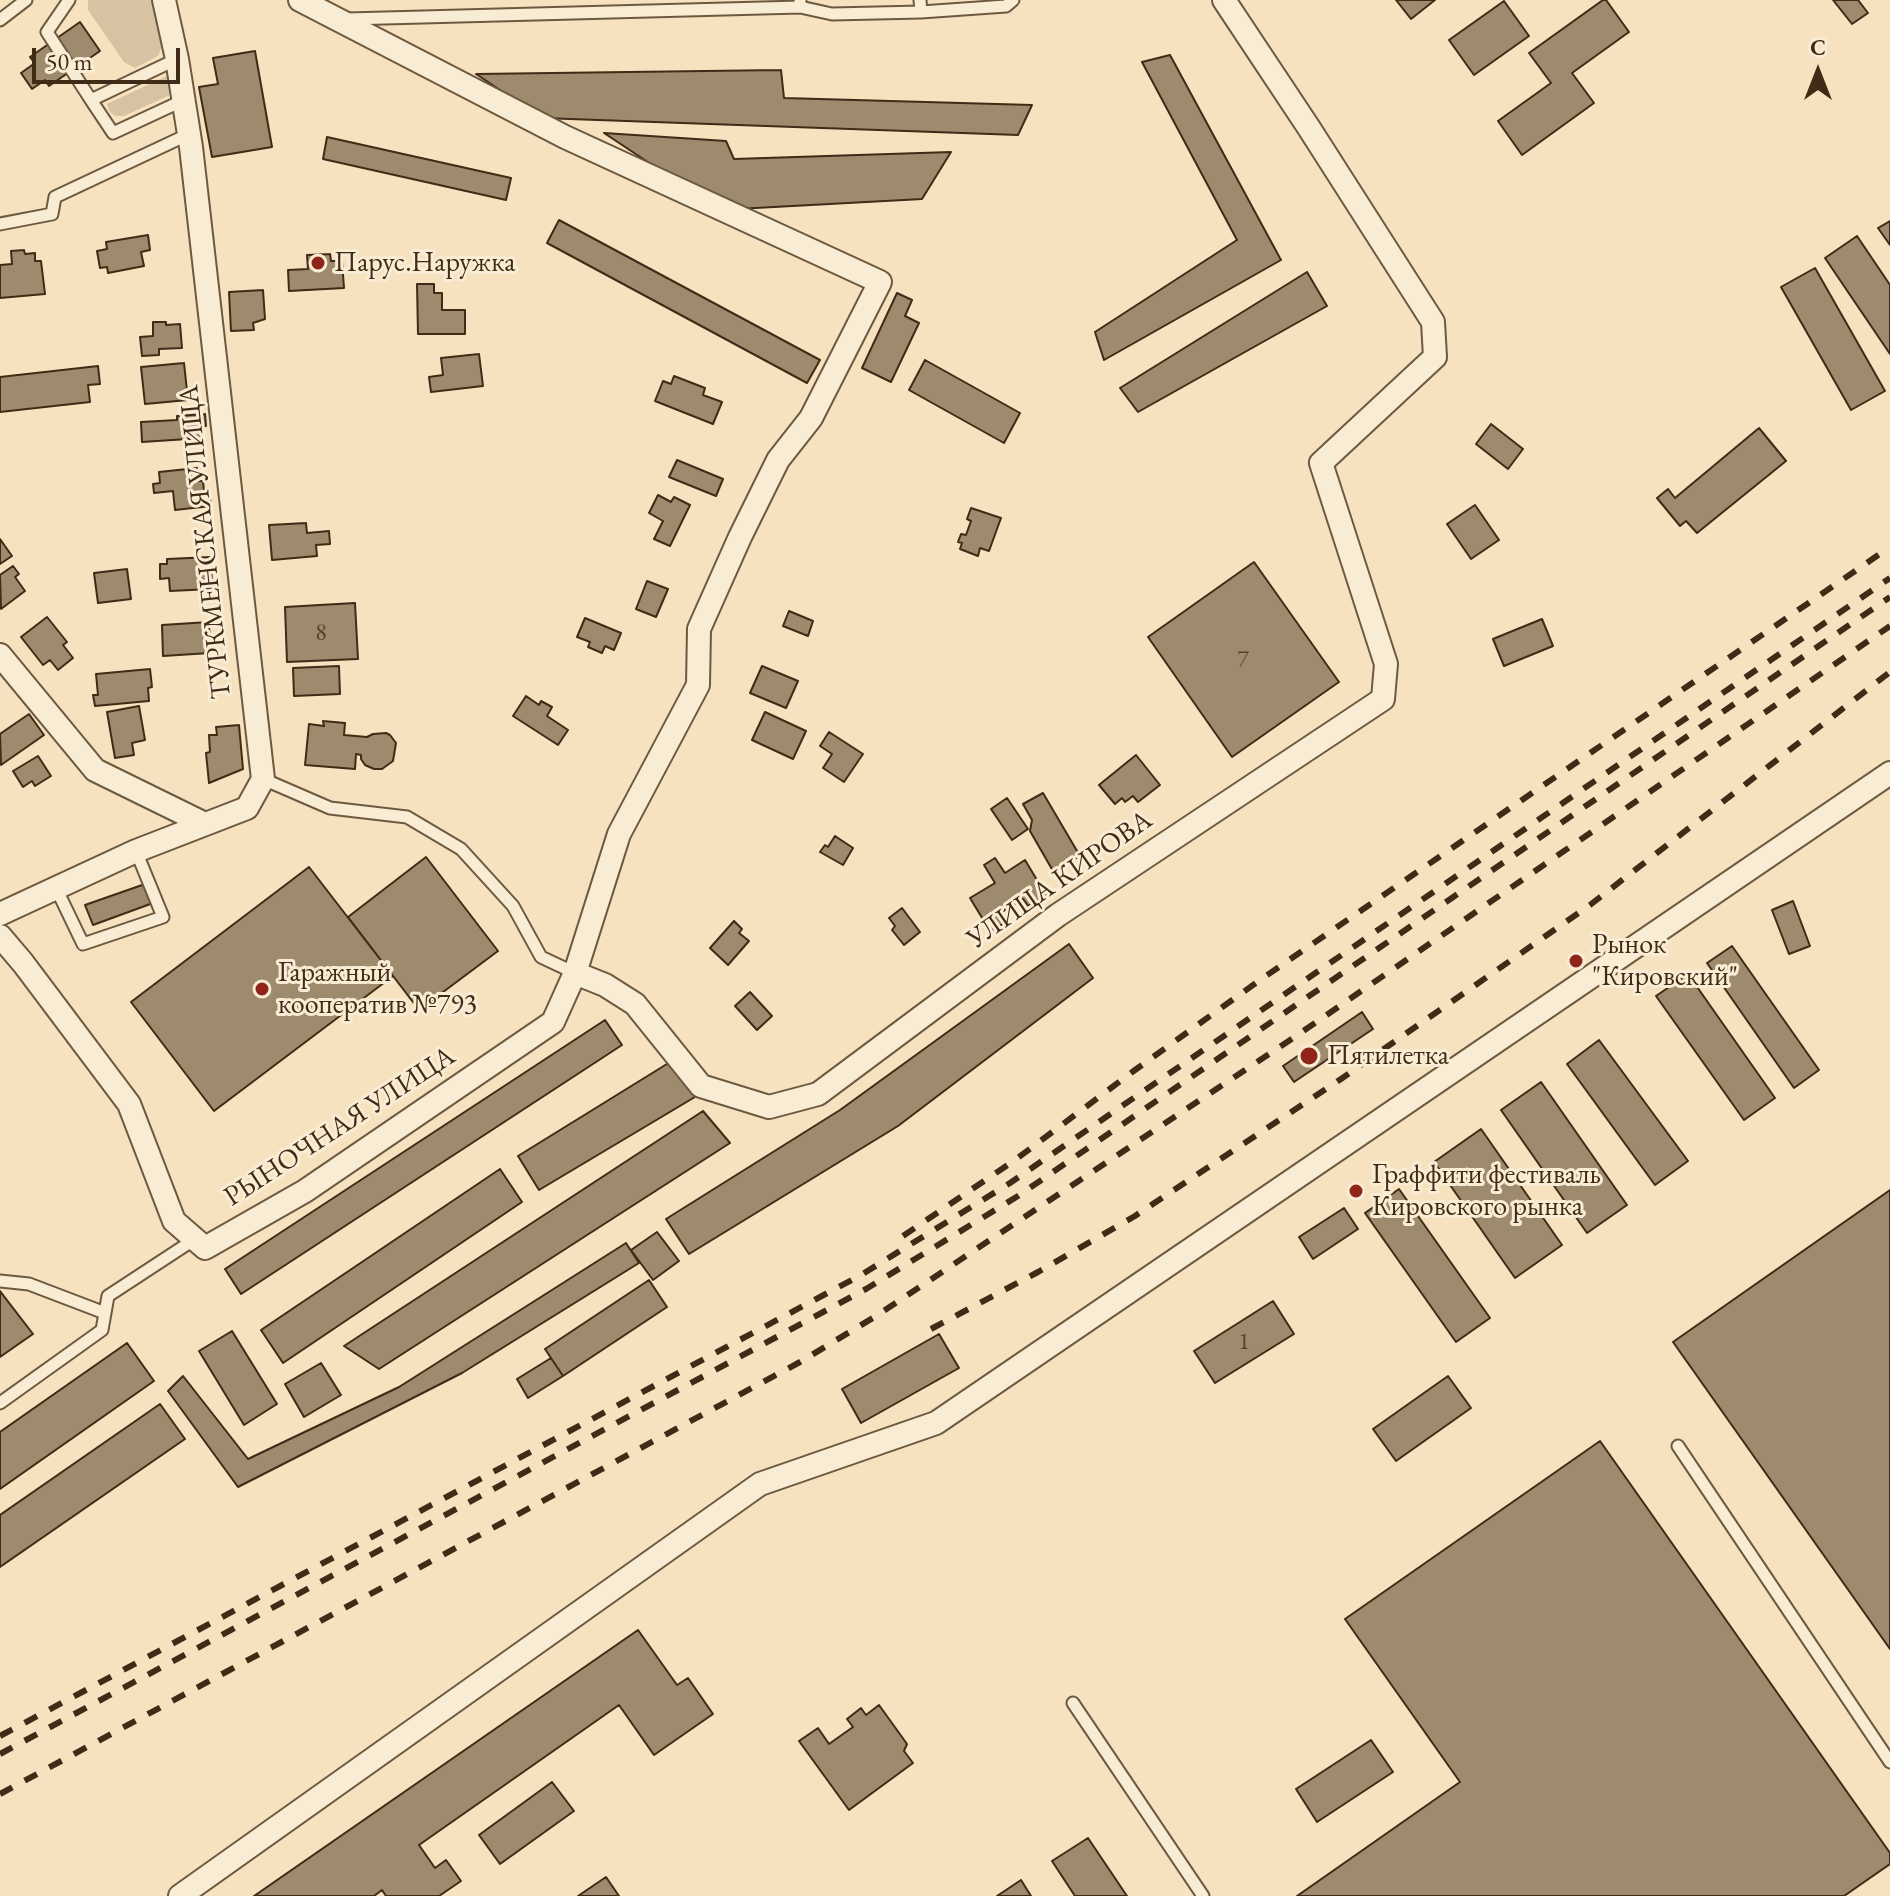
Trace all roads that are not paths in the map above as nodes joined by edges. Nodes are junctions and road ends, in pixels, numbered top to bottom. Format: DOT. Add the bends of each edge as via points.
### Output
graph roads {
  1 [pos="26,0"];
  2 [pos="69,0"];
  3 [pos="164,0"];
  4 [pos="300,0"];
  5 [pos="537,0"];
  6 [pos="1013,0"];
  7 [pos="1224,0"];
  8 [pos="800,3"];
  9 [pos="920,6"];
  10 [pos="537,14"];
  11 [pos="0,20"];
  12 [pos="336,20"];
  13 [pos="177,59"];
  14 [pos="91,100"];
  15 [pos="184,100"];
  16 [pos="189,134"];
  17 [pos="0,224"];
  18 [pos="0,655"];
  19 [pos="1890,773"];
  20 [pos="263,779"];
  21 [pos="205,824"];
  22 [pos="136,851"];
  23 [pos="56,888"];
  24 [pos="0,914"];
  25 [pos="0,936"];
  26 [pos="575,973"];
  27 [pos="200,1243"];
  28 [pos="0,1281"];
  29 [pos="105,1313"];
  30 [pos="0,1403"];
  31 [pos="1678,1446"];
  32 [pos="1073,1703"];
  33 [pos="1890,1762"];
  34 [pos="180,1896"];
  35 [pos="1203,1896"];
  1 -- 11 [label="lane"];
  2 -- 14 [label="lane" via="47,32"];
  3 -- 13 [label="street, ТУРКМЕНСКАЯ УЛИЦА"];
  4 -- 12 [label="street"];
  5 -- 10 [label="lane"];
  6 -- 9 [label="lane" via="1006,6"];
  7 -- 26 [label="street, УЛИЦА КИРОВА" via="1433,322 1435,357 1321,463 1386,664 1383,699 1058,915 818,1094 769,1107 701,1086 635,1004"];
  8 -- 9 [label="lane" via="832,14"];
  8 -- 10 [label="lane"];
  10 -- 12 [label="lane"];
  12 -- 26 [label="street, РЫНОЧНАЯ УЛИЦА" via="565,137 880,282 811,418 778,460 699,629 698,685 619,834"];
  13 -- 14 [label="lane"];
  13 -- 15 [label="street, ТУРКМЕНСКАЯ УЛИЦА"];
  14 -- 15 [label="lane" via="113,133"];
  15 -- 16 [label="street, ТУРКМЕНСКАЯ УЛИЦА"];
  16 -- 17 [label="lane" via="55,197 52,214"];
  16 -- 20 [label="street, ТУРКМЕНСКАЯ УЛИЦА"];
  18 -- 21 [label="street" via="95,770"];
  19 -- 34 [label="street" via="936,1423 760,1484"];
  20 -- 21 [label="street" via="247,808"];
  20 -- 26 [label="lane" via="330,808 407,817 461,849 513,906 541,957"];
  21 -- 22 [label="street"];
  22 -- 23 [label="street"];
  22 -- 23 [label="lane" via="163,917 83,944"];
  23 -- 24 [label="street"];
  25 -- 27 [label="street" via="129,1104 174,1221"];
  26 -- 27 [label="street, РЫНОЧНАЯ УЛИЦА" via="553,1022 305,1191"];
  27 -- 29 [label="lane" via="108,1296"];
  28 -- 29 [label="lane" via="29,1284"];
  29 -- 30 [label="lane" via="102,1330"];
  31 -- 33 [label="lane"];
  32 -- 35 [label="lane"];
}
